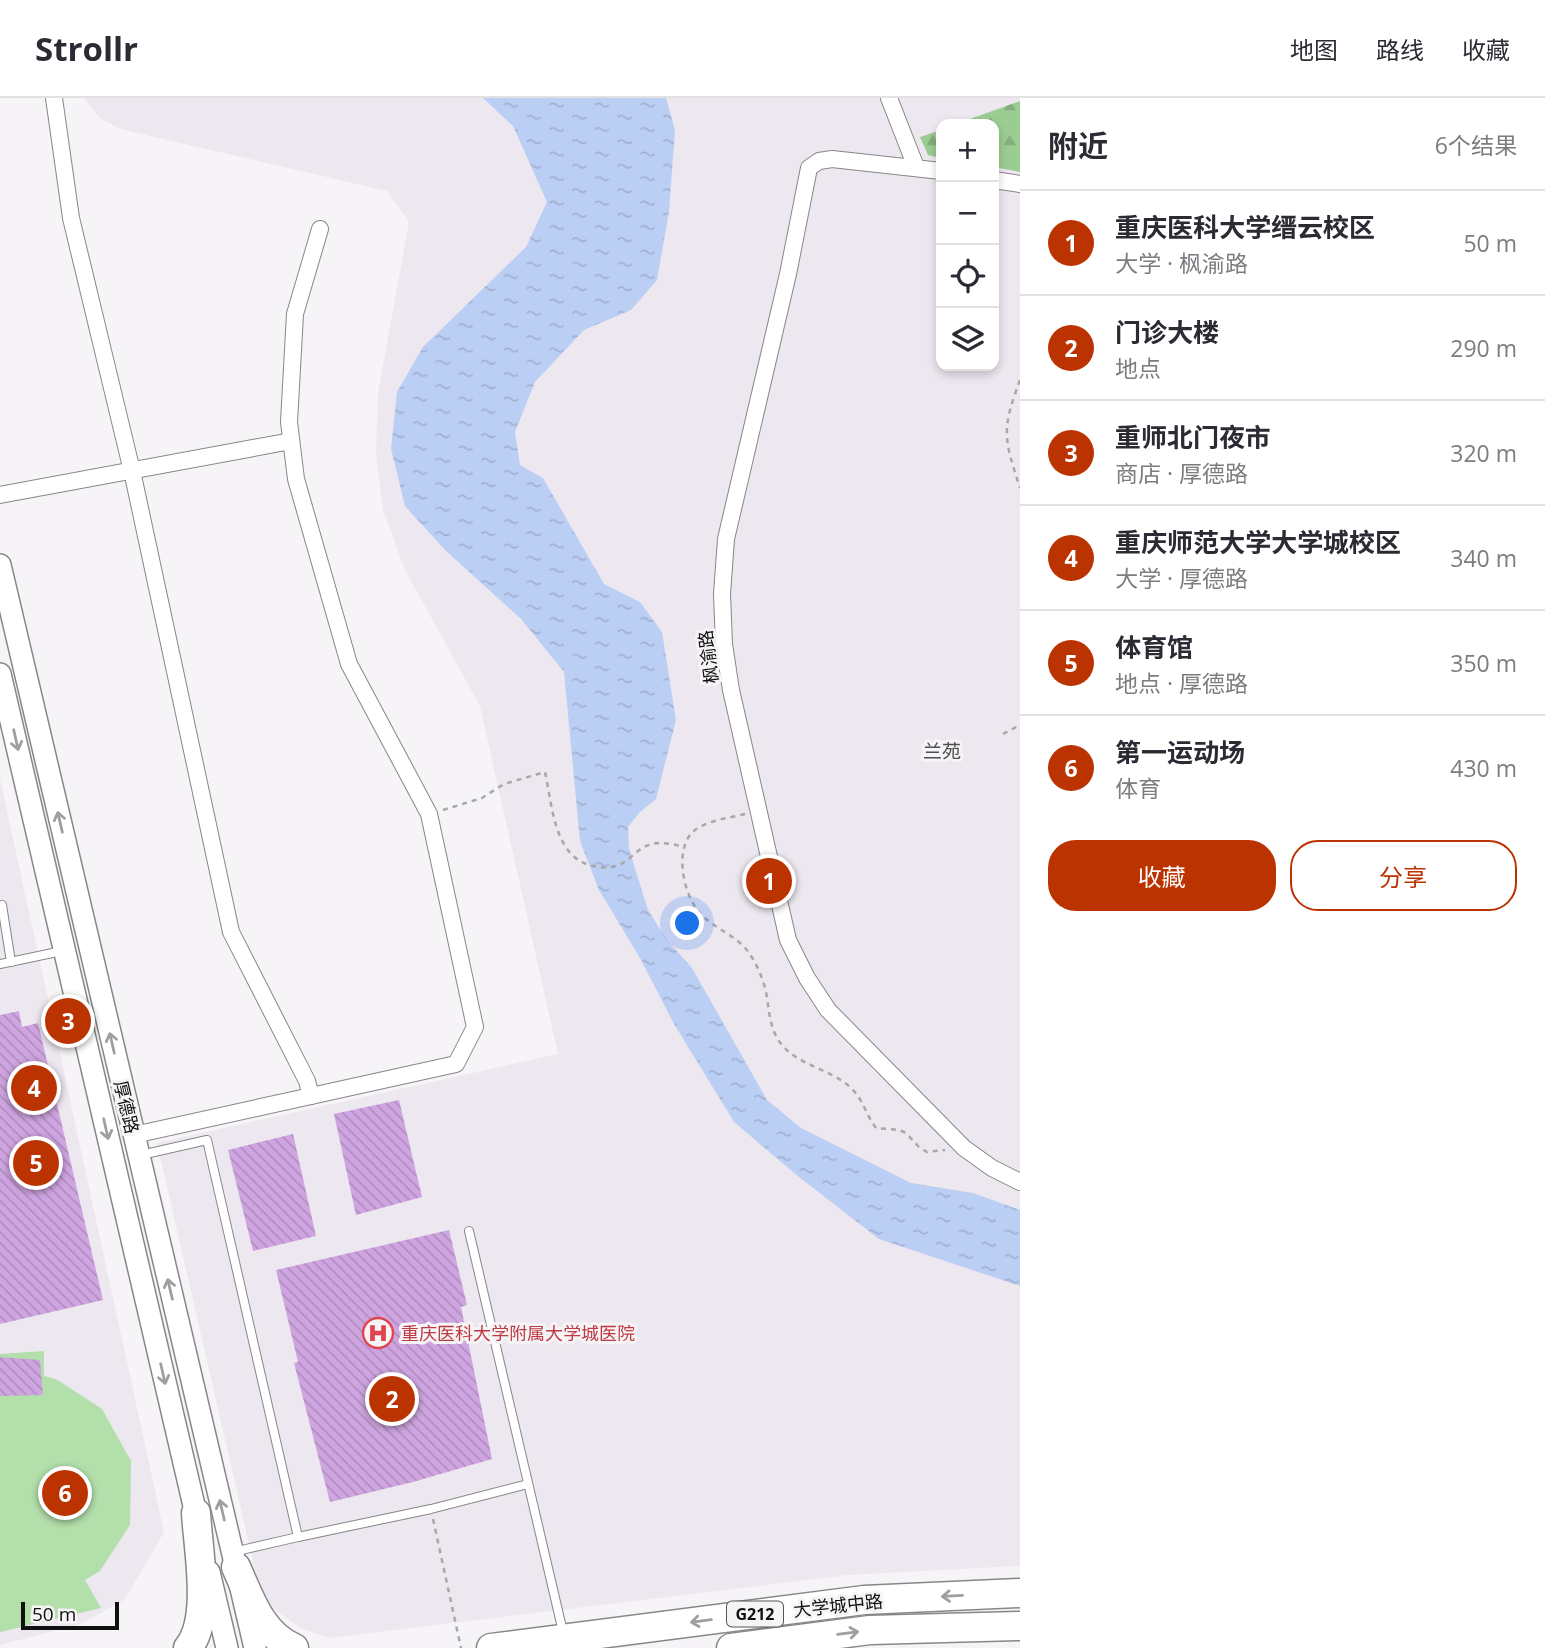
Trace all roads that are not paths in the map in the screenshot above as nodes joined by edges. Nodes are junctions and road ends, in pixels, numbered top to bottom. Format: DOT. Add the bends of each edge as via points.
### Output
graph roads {
  1 [pos="54,98"];
  2 [pos="889,98"];
  3 [pos="916,167"];
  4 [pos="936,170"];
  5 [pos="999,181"];
  6 [pos="1020,184"];
  7 [pos="320,229"];
  8 [pos="292,441"];
  9 [pos="132,471"];
  10 [pos="0,495"];
  11 [pos="0,565"];
  12 [pos="0,674"];
  13 [pos="0,906"];
  14 [pos="65,950"];
  15 [pos="11,962"];
  16 [pos="0,964"];
  17 [pos="311,1096"];
  18 [pos="136,1145"];
  19 [pos="1020,1182"];
  20 [pos="469,1231"];
  21 [pos="528,1484"];
  22 [pos="195,1513"];
  23 [pos="298,1537"];
  24 [pos="234,1559"];
  25 [pos="1020,1593"];
  26 [pos="1020,1626"];
  27 [pos="565,1639"];
  28 [pos="188,1648"];
  29 [pos="227,1648"];
  30 [pos="255,1648"];
  31 [pos="294,1648"];
  32 [pos="491,1648"];
  33 [pos="734,1648"];
  1 -- 9 [label="street" via="71,218"];
  2 -- 3 [label="street"];
  3 -- 4 [label="street, 枫渝路"];
  3 -- 19 [label="street, 枫渝路" via="832,159 809,168 726,539 724,643 789,940 807,978 828,1010 964,1148"];
  5 -- 6 [label="street"];
  7 -- 8 [label="street" via="295,314"];
  8 -- 9 [label="street"];
  8 -- 17 [label="street" via="296,479 349,664 429,814 475,1027 456,1064"];
  9 -- 10 [label="street"];
  9 -- 17 [label="street" via="231,932"];
  18 -- 11 [label="main road, 厚德路, one-way"];
  12 -- 14 [label="main road, 厚德路, one-way"];
  13 -- 15 [label="lane"];
  14 -- 15 [label="lane"];
  14 -- 22 [label="main road, 厚德路, one-way"];
  15 -- 16 [label="lane"];
  17 -- 18 [label="street"];
  18 -- 23 [label="lane" via="207,1140"];
  24 -- 18 [label="main road, 厚德路, one-way"];
  20 -- 21 [label="lane"];
  21 -- 23 [label="lane"];
  21 -- 27 [label="lane"];
  22 -- 28 [label="highway" via="202,1605 200,1625"];
  22 -- 29 [label="main road, 厚德路"];
  23 -- 24 [label="lane"];
  24 -- 30 [label="main road, 厚德路"];
  24 -- 31 [label="highway" via="269,1631"];
  25 -- 27 [label="highway, 大学城中路 / G212, one-way" via="864,1600"];
  33 -- 26 [label="highway, 大学城中路 / G212, one-way" via="870,1630"];
  27 -- 32 [label="highway, 大学城中路 / G212"];
}
